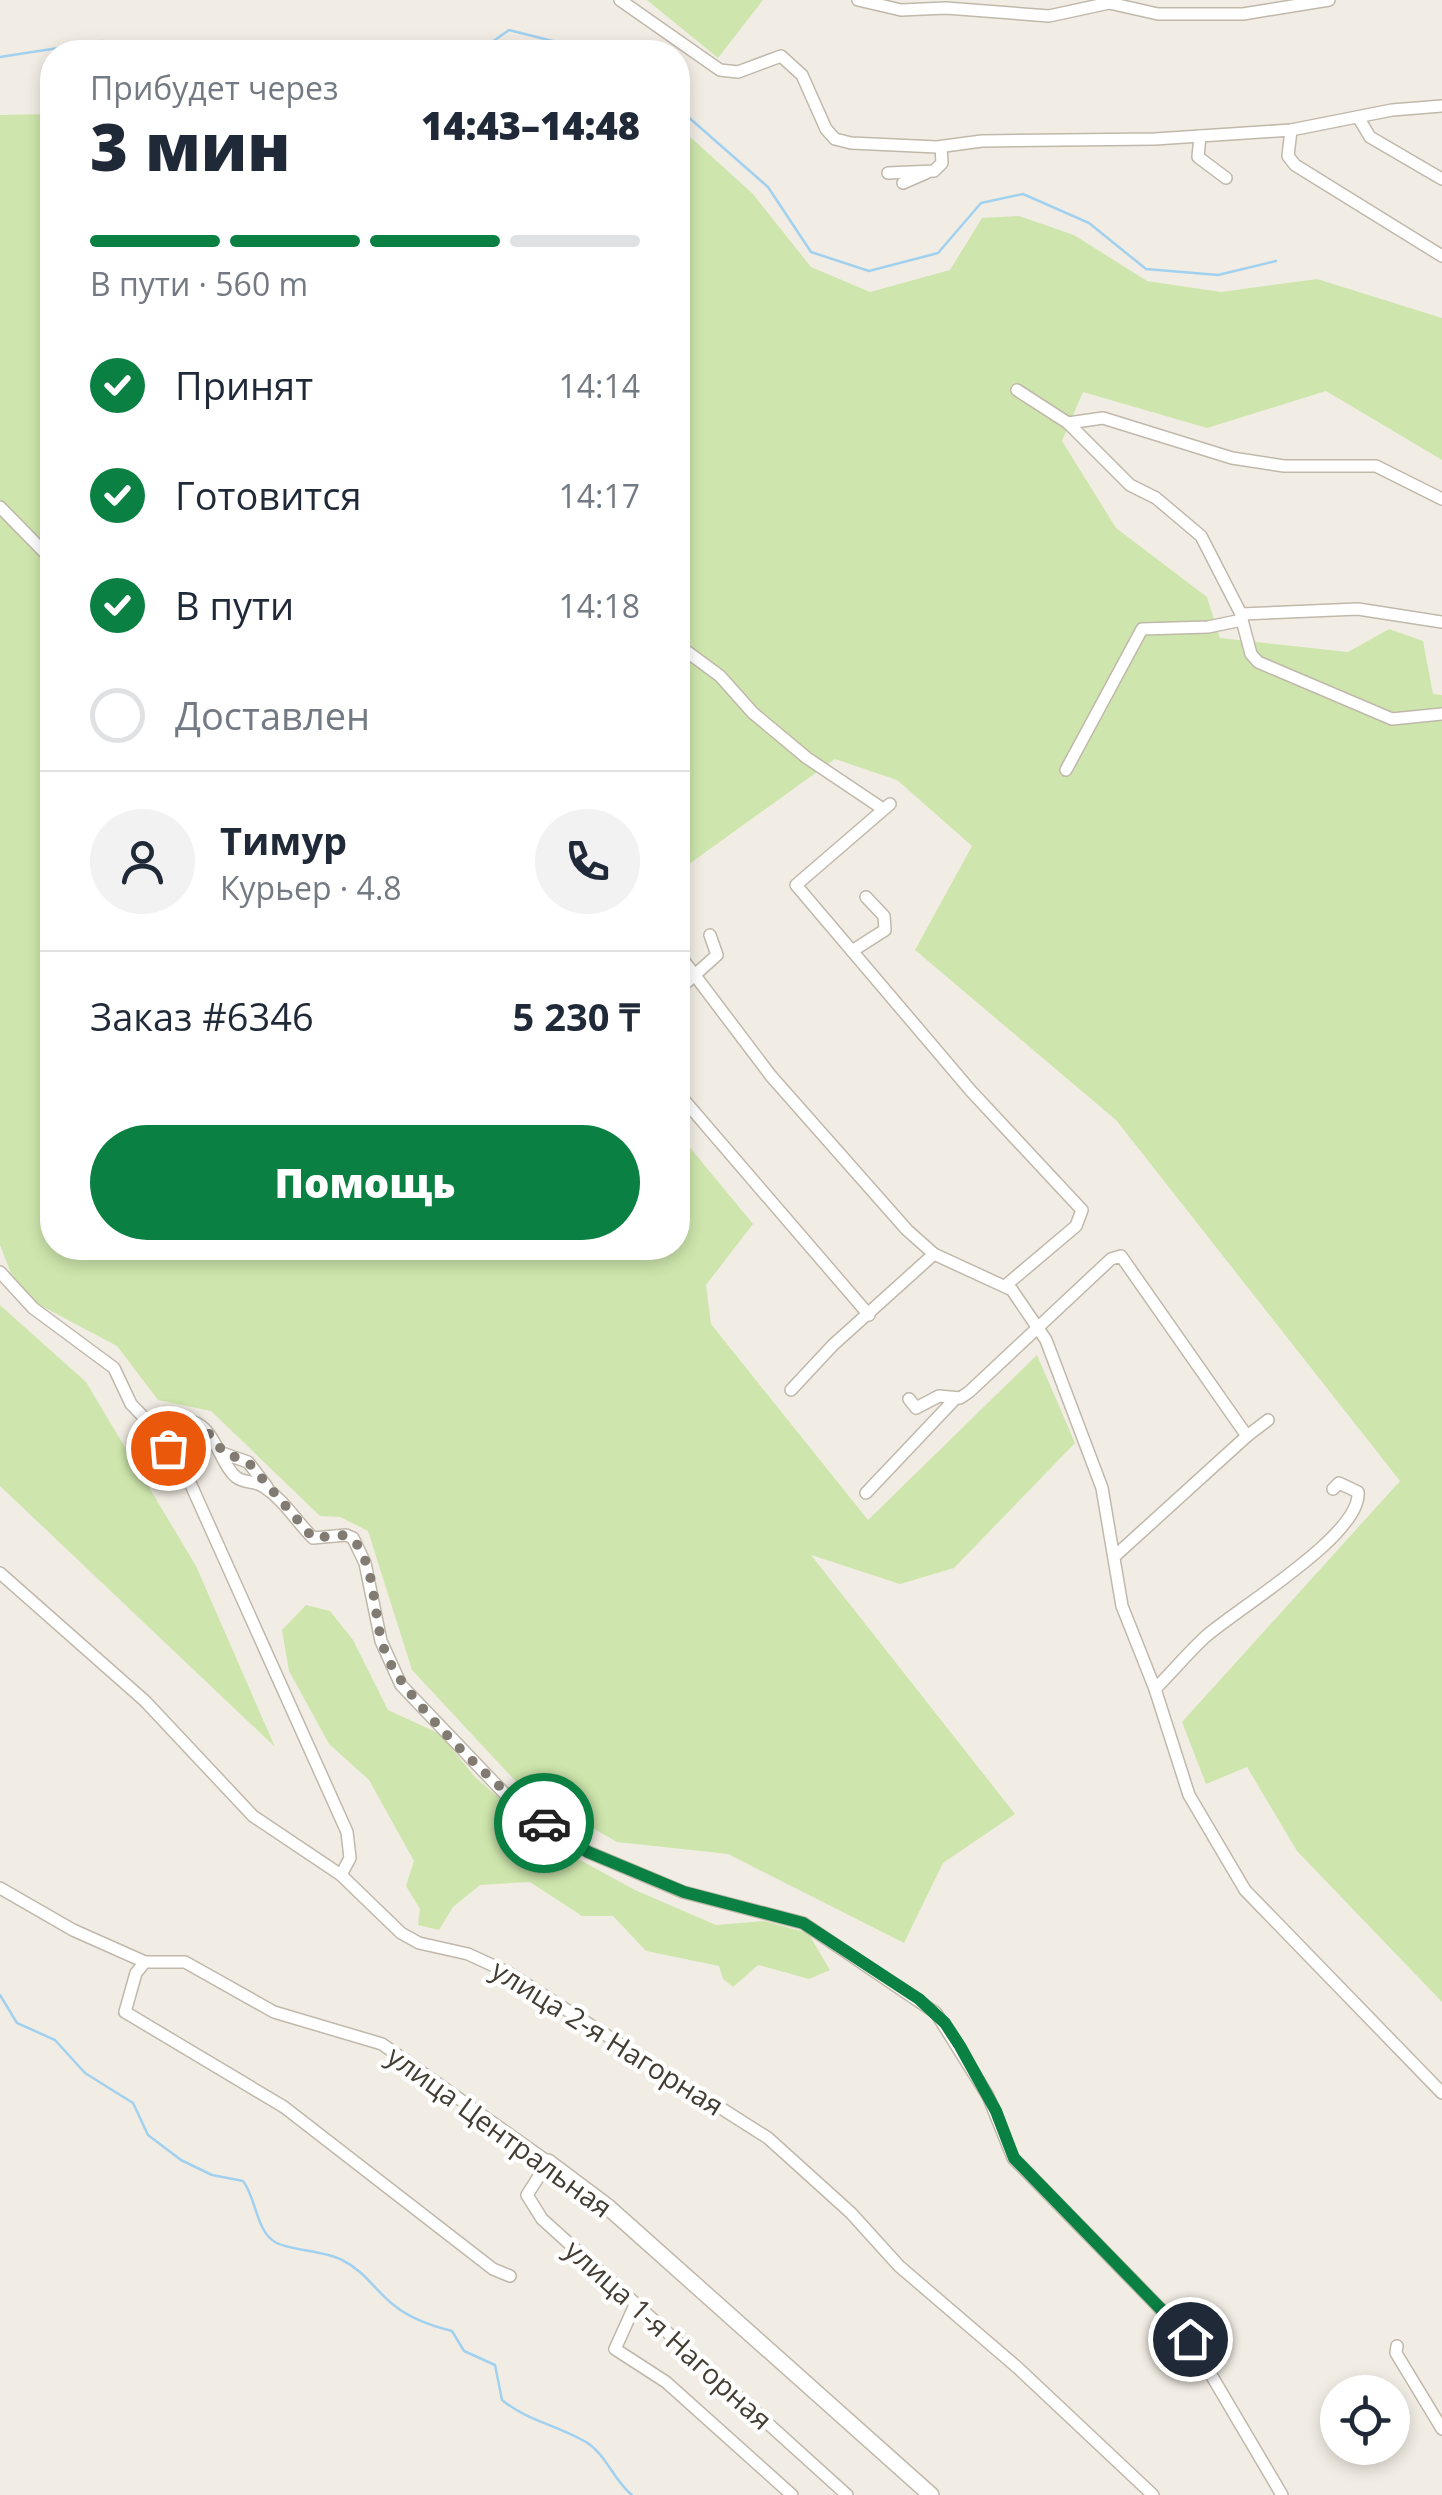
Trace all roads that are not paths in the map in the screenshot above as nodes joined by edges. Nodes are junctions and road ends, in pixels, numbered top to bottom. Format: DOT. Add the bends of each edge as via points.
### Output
graph roads {
  1 [pos="620,0"];
  2 [pos="858,0"];
  3 [pos="921,0"];
  4 [pos="1329,0"];
  5 [pos="906,10"];
  6 [pos="677,40"];
  7 [pos="690,49"];
  8 [pos="1442,106"];
  9 [pos="1358,117"];
  10 [pos="1290,130"];
  11 [pos="1200,136"];
  12 [pos="940,146"];
  13 [pos="926,173"];
  14 [pos="888,174"];
  15 [pos="1226,178"];
  16 [pos="1442,178"];
  17 [pos="903,183"];
  18 [pos="1442,256"];
  19 [pos="1017,390"];
  20 [pos="1068,422"];
  21 [pos="1442,499"];
  22 [pos="0,506"];
  23 [pos="40,548"];
  24 [pos="1242,617"];
  25 [pos="1442,622"];
  26 [pos="690,654"];
  27 [pos="1442,714"];
  28 [pos="1066,770"];
  29 [pos="866,897"];
  30 [pos="710,935"];
  31 [pos="852,951"];
  32 [pos="690,975"];
  33 [pos="690,983"];
  34 [pos="690,1108"];
  35 [pos="934,1254"];
  36 [pos="0,1272"];
  37 [pos="1005,1286"];
  38 [pos="869,1315"];
  39 [pos="1038,1328"];
  40 [pos="791,1390"];
  41 [pos="908,1398"];
  42 [pos="956,1398"];
  43 [pos="1268,1420"];
  44 [pos="1247,1436"];
  45 [pos="163,1439"];
  46 [pos="222,1452"];
  47 [pos="1333,1489"];
  48 [pos="268,1490"];
  49 [pos="866,1493"];
  50 [pos="1116,1555"];
  51 [pos="0,1573"];
  52 [pos="1156,1689"];
  53 [pos="341,1875"];
  54 [pos="0,1888"];
  55 [pos="145,1962"];
  56 [pos="1442,2092"];
  57 [pos="548,2162"];
  58 [pos="510,2276"];
  59 [pos="634,2307"];
  60 [pos="1397,2346"];
  61 [pos="1442,2429"];
  62 [pos="792,2495"];
  63 [pos="846,2495"];
  64 [pos="931,2495"];
  65 [pos="1153,2495"];
  66 [pos="1282,2495"];
  1 -- 6 [label="street"];
  2 -- 5 [label="street"];
  3 -- 5 [label="street"];
  4 -- 5 [label="street" via="1243,14 1158,14 1109,3 1049,16"];
  7 -- 12 [label="street" via="720,70 738,72 788,59 834,139"];
  8 -- 9 [label="street"];
  9 -- 10 [label="street"];
  9 -- 16 [label="street" via="1370,137"];
  10 -- 11 [label="street"];
  10 -- 18 [label="street" via="1288,156 1295,164"];
  11 -- 12 [label="street"];
  11 -- 15 [label="street" via="1198,157"];
  12 -- 13 [label="street" via="942,163"];
  13 -- 14 [label="street"];
  13 -- 17 [label="street"];
  19 -- 20 [label="street"];
  20 -- 21 [label="street" via="1104,418 1232,458 1284,466 1376,466"];
  20 -- 24 [label="street" via="1130,485 1201,536"];
  22 -- 23 [label="street"];
  24 -- 25 [label="street" via="1358,609"];
  24 -- 27 [label="street" via="1258,662 1392,719"];
  24 -- 28 [label="street" via="1142,629"];
  26 -- 31 [label="street" via="807,758 886,806 796,886"];
  29 -- 31 [label="street" via="884,916 884,930"];
  30 -- 32 [label="street" via="718,955"];
  31 -- 37 [label="street" via="1082,1210 1076,1226"];
  33 -- 35 [label="street"];
  34 -- 38 [label="street"];
  35 -- 37 [label="street"];
  35 -- 38 [label="street"];
  36 -- 45 [label="street" via="28,1303 114,1368 131,1404"];
  37 -- 39 [label="street"];
  38 -- 40 [label="street"];
  39 -- 42 [label="street"];
  39 -- 44 [label="street" via="1121,1256"];
  39 -- 50 [label="street" via="1083,1432"];
  41 -- 42 [label="street" via="916,1408 939,1396"];
  42 -- 49 [label="street"];
  43 -- 44 [label="street"];
  44 -- 50 [label="street"];
  45 -- 46 [label="street" via="162,1427 195,1424"];
  45 -- 53 [label="street" via="207,1515 347,1832 350,1858"];
  46 -- 48 [label="street" via="248,1462"];
  46 -- 48 [label="street" via="241,1481"];
  47 -- 52 [label="street" via="1339,1483 1358,1492 1355,1512 1204,1638"];
  48 -- 66 [label="street" via="313,1538 352,1538 366,1563 381,1641 401,1685 505,1794 567,1841 684,1892 803,1923 936,2013 988,2096 1014,2158 1190,2339"];
  50 -- 52 [label="street" via="1122,1606"];
  51 -- 53 [label="street, улица 2-я Нагорная" via="145,1701 253,1816"];
  52 -- 56 [label="street" via="1189,1795 1246,1890"];
  53 -- 65 [label="street, улица 2-я Нагорная" via="410,1939 507,1972 768,2138"];
  54 -- 55 [label="street, улица Центральная"];
  55 -- 57 [label="street, улица Центральная" via="185,1962 274,2012 382,2044"];
  55 -- 58 [label="street" via="125,2012 284,2108"];
  57 -- 59 [label="street, улица 1-я Нагорная" via="527,2195 534,2210"];
  57 -- 64 [label="street, улица Центральная" via="608,2207"];
  59 -- 62 [label="street, улица 1-я Нагорная" via="615,2349 673,2388"];
  59 -- 63 [label="street, улица 1-я Нагорная"];
  60 -- 61 [label="street"];
}
